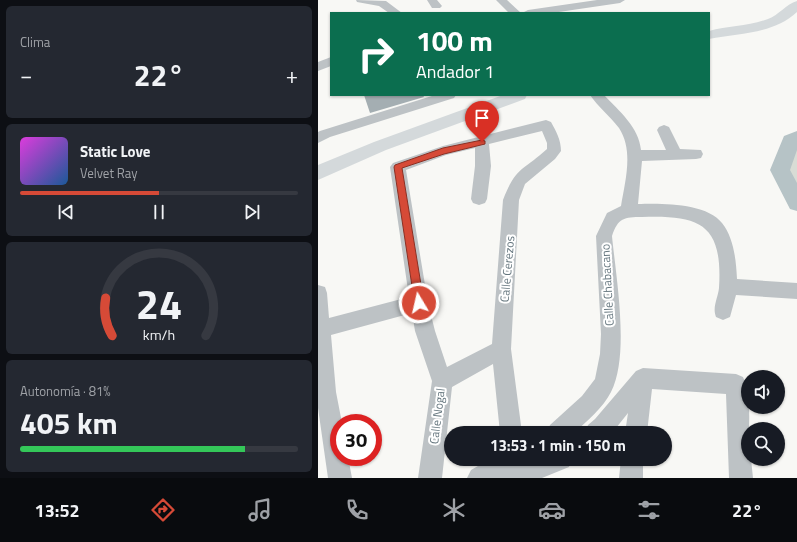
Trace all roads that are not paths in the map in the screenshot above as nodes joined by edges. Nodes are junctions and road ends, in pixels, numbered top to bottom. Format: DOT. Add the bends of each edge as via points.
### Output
graph roads {
  1 [pos="501,0"];
  2 [pos="620,0"];
  3 [pos="363,4"];
  4 [pos="797,5"];
  5 [pos="395,12"];
  6 [pos="514,12"];
  7 [pos="535,12"];
  8 [pos="710,36"];
  9 [pos="330,61"];
  10 [pos="318,67"];
  11 [pos="446,96"];
  12 [pos="516,96"];
  13 [pos="598,96"];
  14 [pos="664,130"];
  15 [pos="318,138"];
  16 [pos="482,142"];
  17 [pos="696,154"];
  18 [pos="634,156"];
  19 [pos="676,156"];
  20 [pos="318,173"];
  21 [pos="479,199"];
  22 [pos="629,210"];
  23 [pos="728,286"];
  24 [pos="797,291"];
  25 [pos="318,293"];
  26 [pos="419,303"];
  27 [pos="723,310"];
  28 [pos="320,329"];
  29 [pos="501,349"];
  30 [pos="643,378"];
  31 [pos="442,381"];
  32 [pos="509,426"];
  33 [pos="566,426"];
  34 [pos="604,426"];
  35 [pos="637,426"];
  36 [pos="500,466"];
  37 [pos="513,466"];
  38 [pos="544,466"];
  39 [pos="632,466"];
  40 [pos="340,478"];
  41 [pos="430,478"];
  42 [pos="479,478"];
  43 [pos="514,478"];
  44 [pos="631,478"];
  45 [pos="741,478"];
  1 -- 6 [label="street"];
  2 -- 7 [label="street"];
  3 -- 5 [label="street" via="382,3"];
  4 -- 8 [label="main road" via="781,19 758,27 723,31"];
  9 -- 10 [label="street"];
  11 -- 15 [label="street"];
  12 -- 20 [label="main road" via="380,146"];
  13 -- 18 [label="street" via="627,128"];
  14 -- 19 [label="street"];
  16 -- 21 [label="street" via="483,166"];
  16 -- 26 [label="street, Calle Nogal" via="443,151 398,167"];
  16 -- 29 [label="street, Calle Cerezos" via="546,125 554,143 554,151 548,158 526,173 516,185 511,200"];
  17 -- 19 [label="street"];
  18 -- 19 [label="street"];
  18 -- 22 [label="street"];
  22 -- 23 [label="street, Calle Chabacano" via="678,212 700,217 711,223 724,240"];
  22 -- 33 [label="street, Calle Chabacano" via="611,219 604,236 611,356 604,384 580,414"];
  23 -- 24 [label="street"];
  23 -- 27 [label="street, Calle Chabacano"];
  25 -- 28 [label="street"];
  26 -- 28 [label="street"];
  26 -- 31 [label="street, Calle Nogal" via="425,331"];
  28 -- 40 [label="street" via="326,392"];
  29 -- 31 [label="street"];
  29 -- 32 [label="street, Calle Cerezos"];
  30 -- 34 [label="street"];
  30 -- 35 [label="street"];
  30 -- 45 [label="street" via="736,384"];
  31 -- 41 [label="street, Calle Nogal"];
  36 -- 42 [label="street"];
  37 -- 43 [label="street"];
  38 -- 43 [label="street"];
  39 -- 44 [label="street"];
}
